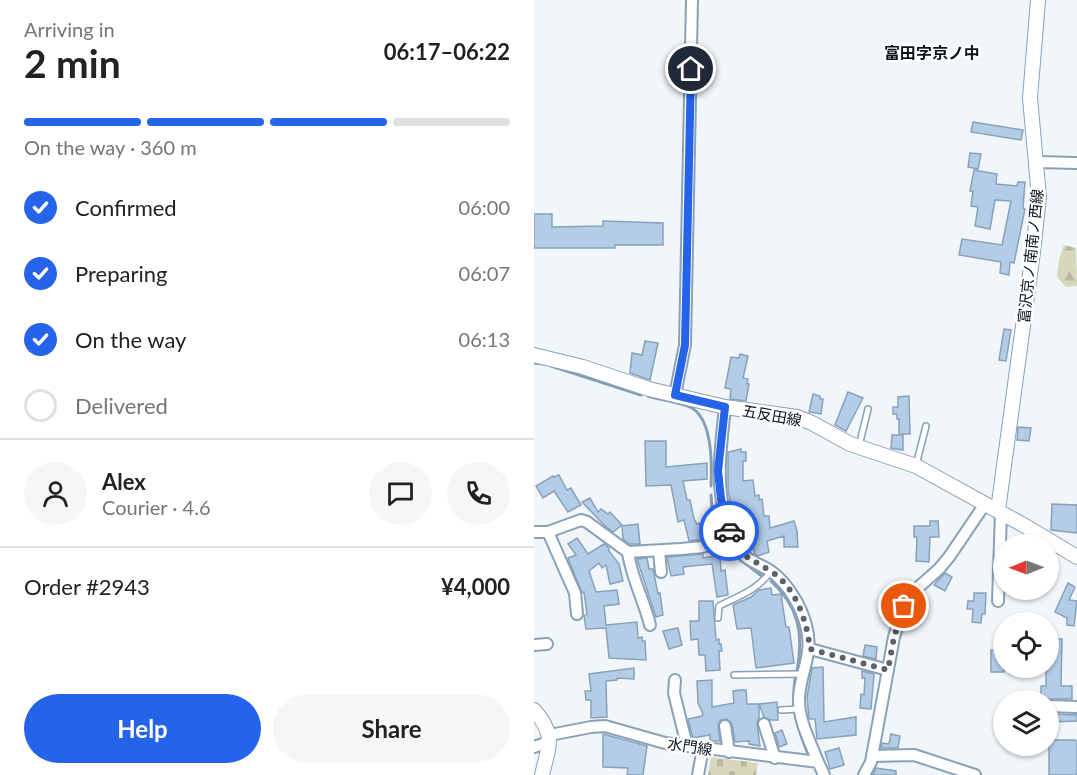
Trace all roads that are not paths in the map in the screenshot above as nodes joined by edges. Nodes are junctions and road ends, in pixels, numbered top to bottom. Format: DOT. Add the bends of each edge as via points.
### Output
graph roads {
  1 [pos="693,0"];
  2 [pos="1038,0"];
  3 [pos="1037,162"];
  4 [pos="1077,163"];
  5 [pos="534,355"];
  6 [pos="675,395"];
  7 [pos="725,407"];
  8 [pos="868,409"];
  9 [pos="926,426"];
  10 [pos="859,448"];
  11 [pos="916,466"];
  12 [pos="994,509"];
  13 [pos="534,532"];
  14 [pos="548,532"];
  15 [pos="732,539"];
  16 [pos="659,551"];
  17 [pos="628,552"];
  18 [pos="1077,557"];
  19 [pos="771,571"];
  20 [pos="661,572"];
  21 [pos="998,601"];
  22 [pos="577,614"];
  23 [pos="718,618"];
  24 [pos="650,625"];
  25 [pos="547,644"];
  26 [pos="534,645"];
  27 [pos="810,649"];
  28 [pos="888,670"];
  29 [pos="803,674"];
  30 [pos="734,675"];
  31 [pos="675,680"];
  32 [pos="1059,706"];
  33 [pos="1077,707"];
  34 [pos="795,709"];
  35 [pos="534,710"];
  36 [pos="781,710"];
  37 [pos="764,724"];
  38 [pos="725,726"];
  39 [pos="549,739"];
  40 [pos="687,746"];
  41 [pos="534,747"];
  42 [pos="703,748"];
  43 [pos="729,752"];
  44 [pos="872,756"];
  45 [pos="775,758"];
  46 [pos="818,762"];
  47 [pos="542,775"];
  48 [pos="698,775"];
  49 [pos="824,775"];
  50 [pos="864,775"];
  51 [pos="975,775"];
  1 -- 6 [label="street" via="685,345"];
  2 -- 3 [label="street, 富沢京ノ南南ノ西線" via="1030,98"];
  3 -- 4 [label="street"];
  3 -- 12 [label="street, 富沢京ノ南南ノ西線" via="1039,197 1033,252"];
  5 -- 6 [label="street, 五反田線"];
  6 -- 7 [label="street, 五反田線"];
  7 -- 10 [label="street, 五反田線" via="797,417"];
  7 -- 15 [label="street" via="718,471"];
  8 -- 10 [label="lane"];
  9 -- 11 [label="lane"];
  10 -- 11 [label="street, 五反田線"];
  11 -- 12 [label="street, 五反田線"];
  12 -- 18 [label="street, 五反田線"];
  12 -- 21 [label="street"];
  12 -- 28 [label="street, 富沢京ノ南南ノ西線" via="913,592 894,637"];
  13 -- 14 [label="street"];
  14 -- 17 [label="street" via="581,520"];
  14 -- 22 [label="street" via="575,592"];
  15 -- 16 [label="street" via="702,547"];
  15 -- 19 [label="street" via="741,553"];
  16 -- 17 [label="street"];
  16 -- 20 [label="street"];
  17 -- 24 [label="street"];
  19 -- 23 [label="lane" via="764,582 719,606"];
  19 -- 27 [label="street" via="782,580 800,610"];
  25 -- 26 [label="street"];
  27 -- 28 [label="street"];
  27 -- 29 [label="street"];
  28 -- 44 [label="street, 富沢京ノ南南ノ西線"];
  29 -- 30 [label="lane"];
  29 -- 34 [label="street"];
  31 -- 40 [label="street" via="674,693"];
  32 -- 33 [label="street"];
  34 -- 36 [label="lane"];
  34 -- 46 [label="street"];
  35 -- 39 [label="street" via="544,721"];
  37 -- 45 [label="street"];
  38 -- 43 [label="street"];
  39 -- 40 [label="street, 水門線" via="605,726"];
  39 -- 41 [label="street, 水門線"];
  39 -- 47 [label="street"];
  40 -- 42 [label="street, 水門線"];
  42 -- 43 [label="street, 水門線"];
  42 -- 48 [label="street"];
  43 -- 45 [label="street, 水門線"];
  44 -- 50 [label="street, 富沢京ノ南南ノ西線"];
  44 -- 51 [label="street" via="914,755"];
  45 -- 46 [label="street, 水門線"];
  46 -- 49 [label="street"];
}
